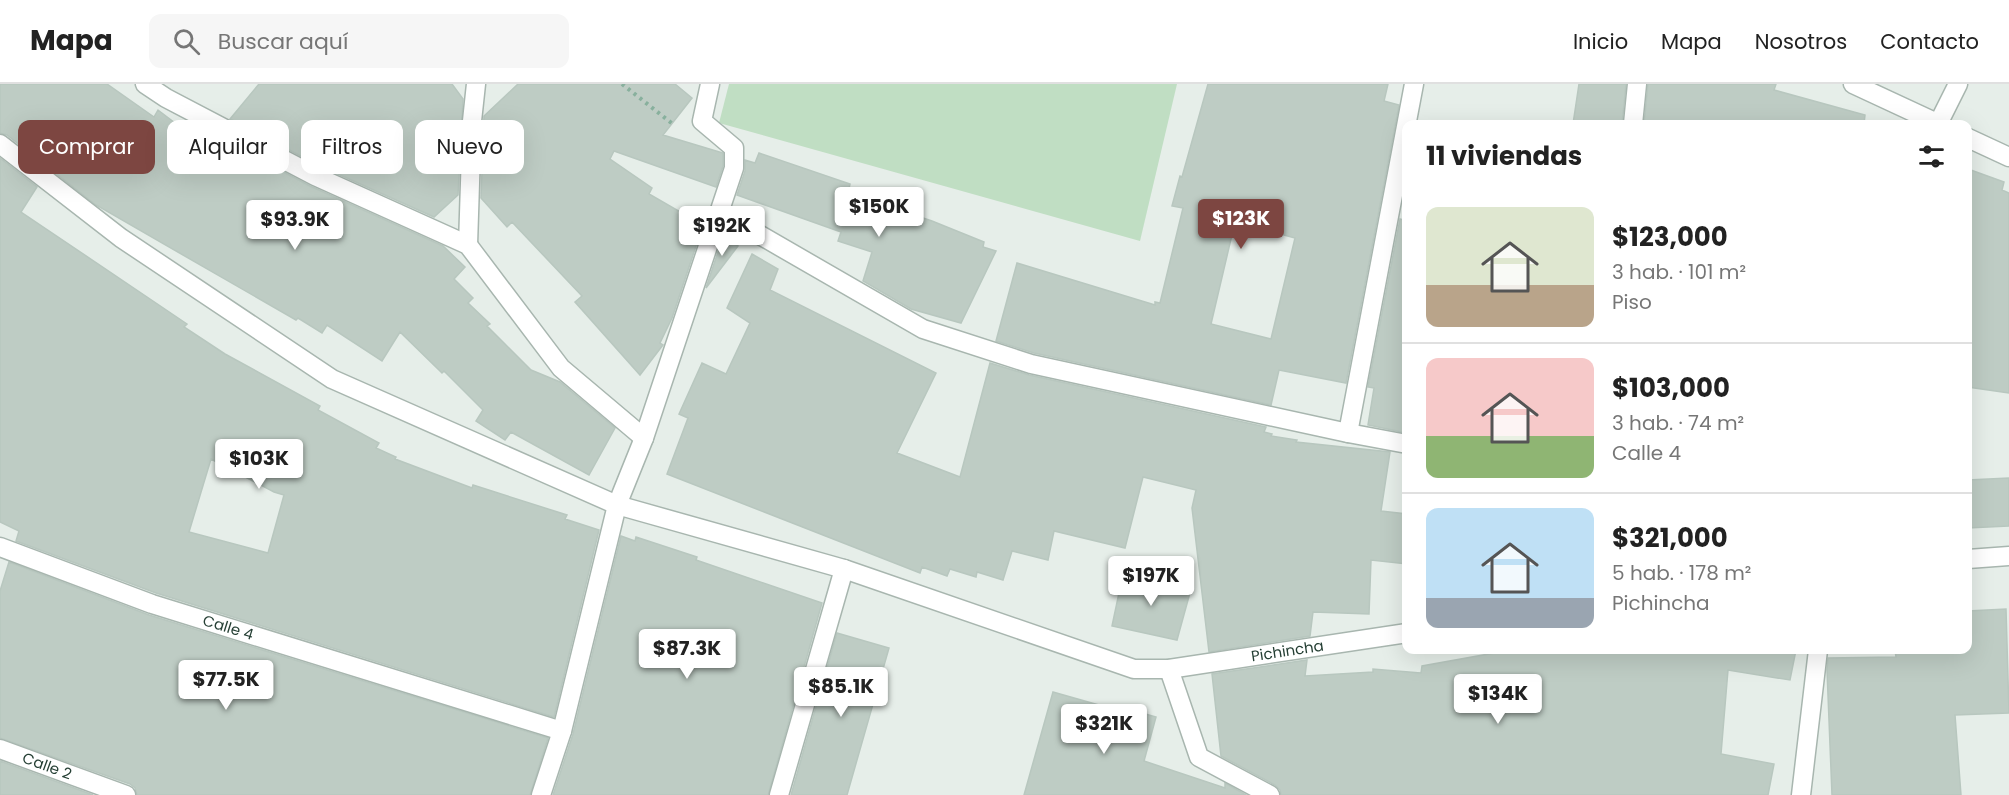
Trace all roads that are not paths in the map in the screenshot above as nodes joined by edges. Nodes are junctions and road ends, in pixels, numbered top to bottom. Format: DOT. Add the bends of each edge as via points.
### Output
graph roads {
  1 [pos="145,84"];
  2 [pos="476,84"];
  3 [pos="710,84"];
  4 [pos="1414,84"];
  5 [pos="1637,84"];
  6 [pos="1852,84"];
  7 [pos="1958,84"];
  8 [pos="1407,120"];
  9 [pos="1633,120"];
  10 [pos="1930,120"];
  11 [pos="1941,120"];
  12 [pos="1972,140"];
  13 [pos="0,144"];
  14 [pos="1402,147"];
  15 [pos="2009,157"];
  16 [pos="720,212"];
  17 [pos="468,245"];
  18 [pos="1348,433"];
  19 [pos="644,438"];
  20 [pos="1402,443"];
  21 [pos="617,505"];
  22 [pos="0,547"];
  23 [pos="2009,556"];
  24 [pos="1972,559"];
  25 [pos="844,569"];
  26 [pos="1402,634"];
  27 [pos="1818,654"];
  28 [pos="1169,669"];
  29 [pos="562,730"];
  30 [pos="0,749"];
  31 [pos="126,795"];
  32 [pos="541,795"];
  33 [pos="779,795"];
  34 [pos="1270,795"];
  35 [pos="1801,795"];
  1 -- 17 [label="street" via="315,176"];
  2 -- 17 [label="street"];
  3 -- 16 [label="street" via="702,121 734,148 734,168"];
  4 -- 8 [label="street"];
  5 -- 9 [label="street"];
  6 -- 10 [label="street"];
  7 -- 11 [label="street"];
  12 -- 15 [label="street"];
  13 -- 21 [label="street, Pichincha" via="122,238 332,379"];
  14 -- 18 [label="street"];
  16 -- 18 [label="street" via="923,328 1031,364"];
  16 -- 19 [label="street"];
  17 -- 19 [label="street" via="561,368"];
  18 -- 20 [label="street"];
  19 -- 21 [label="street"];
  21 -- 25 [label="street, Pichincha"];
  21 -- 29 [label="street"];
  22 -- 29 [label="street, Calle 4" via="152,604"];
  23 -- 24 [label="street"];
  25 -- 28 [label="street, Pichincha" via="1134,669"];
  25 -- 33 [label="street"];
  26 -- 28 [label="street, Pichincha"];
  27 -- 35 [label="street"];
  28 -- 34 [label="street" via="1199,757"];
  29 -- 32 [label="street"];
  30 -- 31 [label="street, Calle 2"];
}
